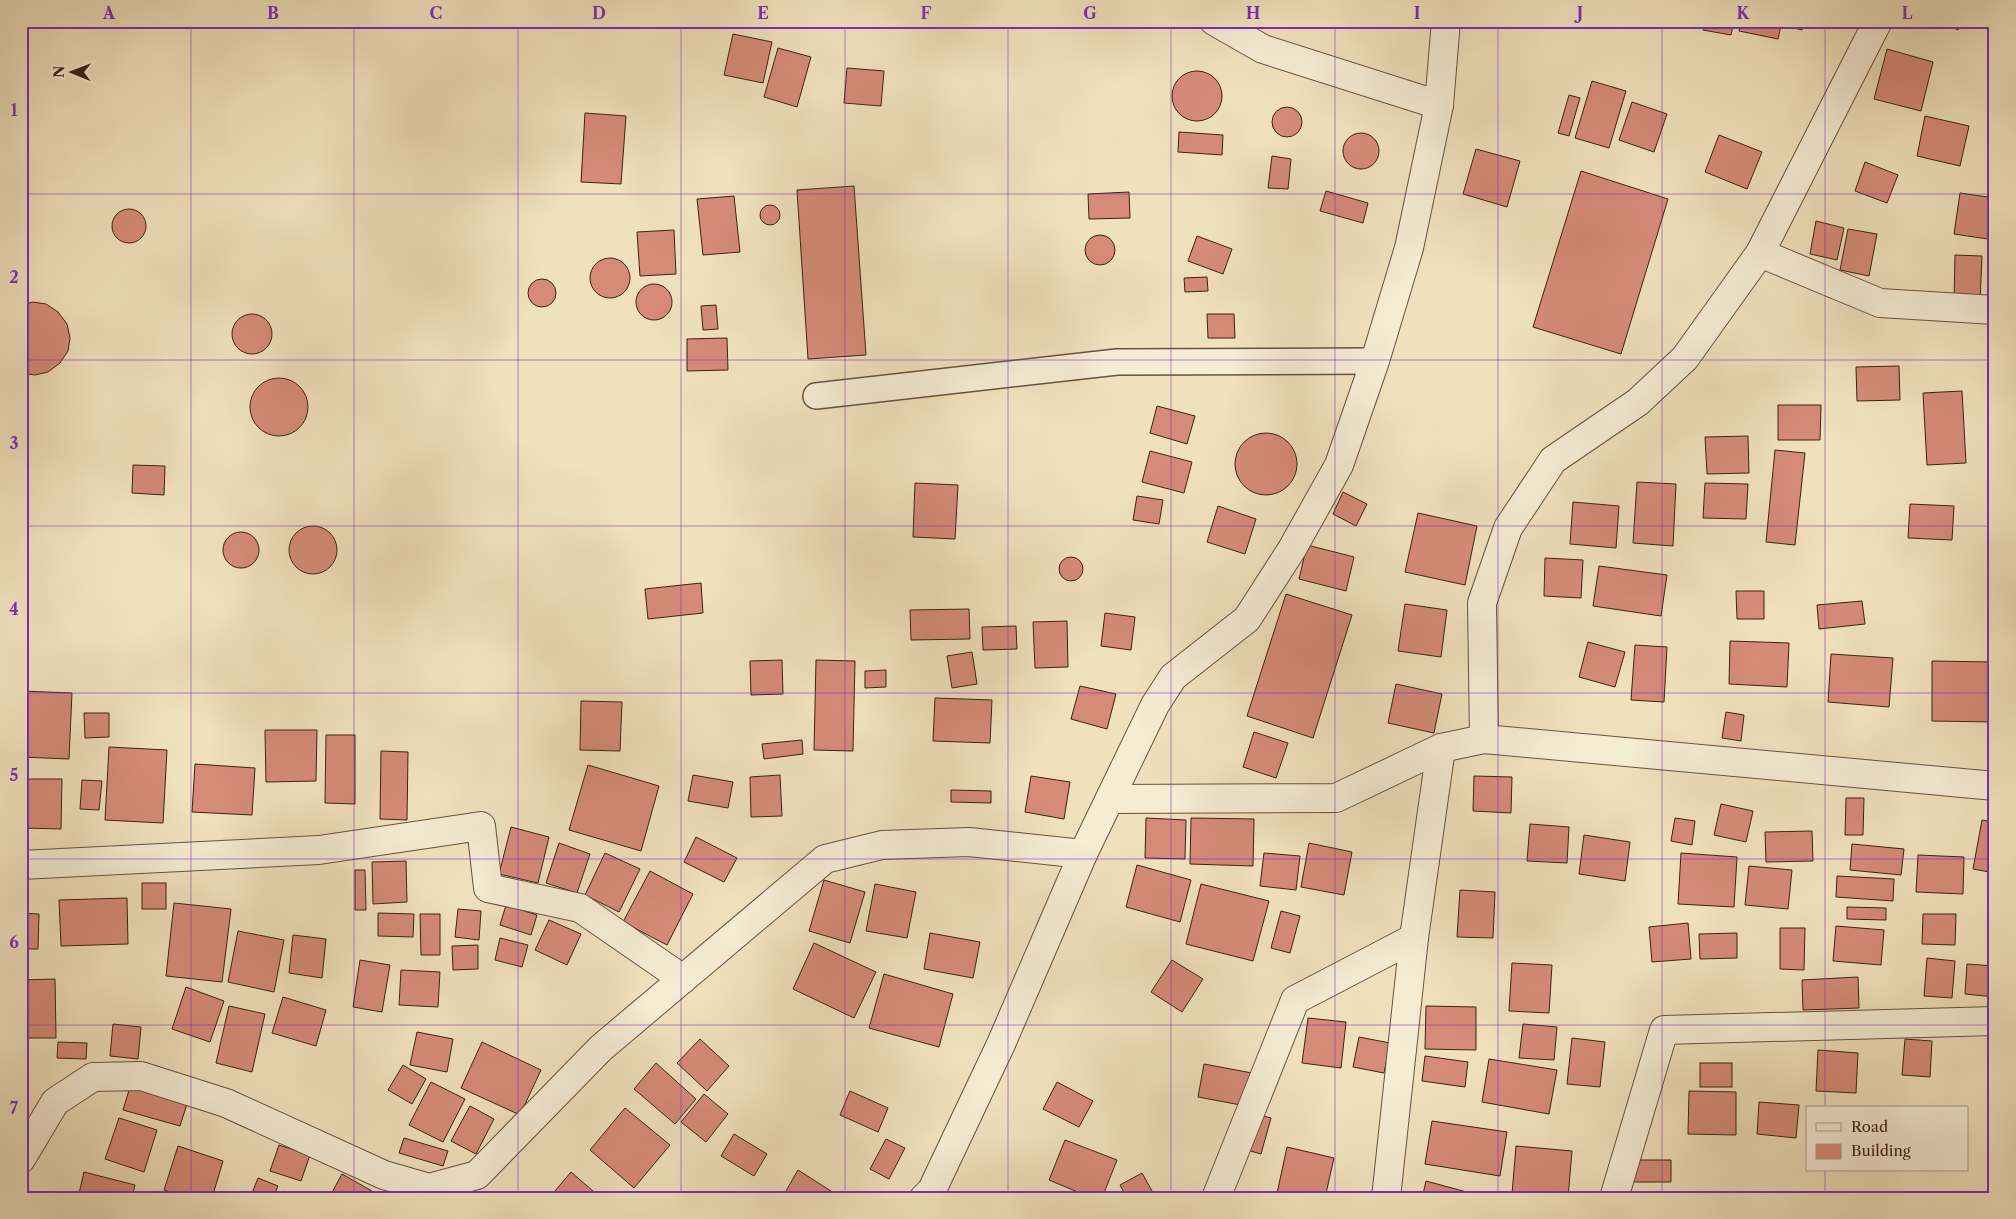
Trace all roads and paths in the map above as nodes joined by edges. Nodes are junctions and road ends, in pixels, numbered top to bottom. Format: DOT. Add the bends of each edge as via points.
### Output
graph roads {
  1 [pos="1214,21"];
  2 [pos="1446,21"];
  3 [pos="1878,21"];
  4 [pos="1439,105"];
  5 [pos="1760,253"];
  6 [pos="1995,310"];
  7 [pos="1375,361"];
  8 [pos="816,396"];
  9 [pos="1484,739"];
  10 [pos="1441,748"];
  11 [pos="1995,786"];
  12 [pos="1111,800"];
  13 [pos="1083,854"];
  14 [pos="21,865"];
  15 [pos="1414,938"];
  16 [pos="683,979"];
  17 [pos="1995,1021"];
  18 [pos="21,1159"];
  19 [pos="933,1195"];
  20 [pos="1216,1198"];
  21 [pos="1386,1198"];
  22 [pos="1614,1198"];
  1 -- 4 [label="street" via="1263,49"];
  2 -- 4 [label="street"];
  3 -- 5 [label="street"];
  4 -- 7 [label="street" via="1409,248"];
  5 -- 6 [label="street" via="1880,303"];
  5 -- 9 [label="street" via="1685,358 1638,402 1553,460 1508,528 1482,603"];
  7 -- 8 [label="lane" via="1117,362"];
  7 -- 12 [label="street" via="1339,466 1292,549 1247,619 1173,677 1155,705"];
  9 -- 10 [label="street"];
  9 -- 11 [label="street"];
  10 -- 12 [label="street" via="1336,798"];
  10 -- 15 [label="street"];
  12 -- 13 [label="street"];
  13 -- 16 [label="street" via="969,842 882,845 824,859"];
  13 -- 19 [label="street"];
  14 -- 16 [label="street" via="319,850 481,826 488,888 580,908"];
  15 -- 20 [label="street" via="1295,1000"];
  15 -- 21 [label="street"];
  16 -- 18 [label="street" via="602,1048 477,1175 448,1183 429,1188 384,1174 226,1103 141,1076 93,1077 55,1102"];
  17 -- 22 [label="street" via="1664,1030"];
}
